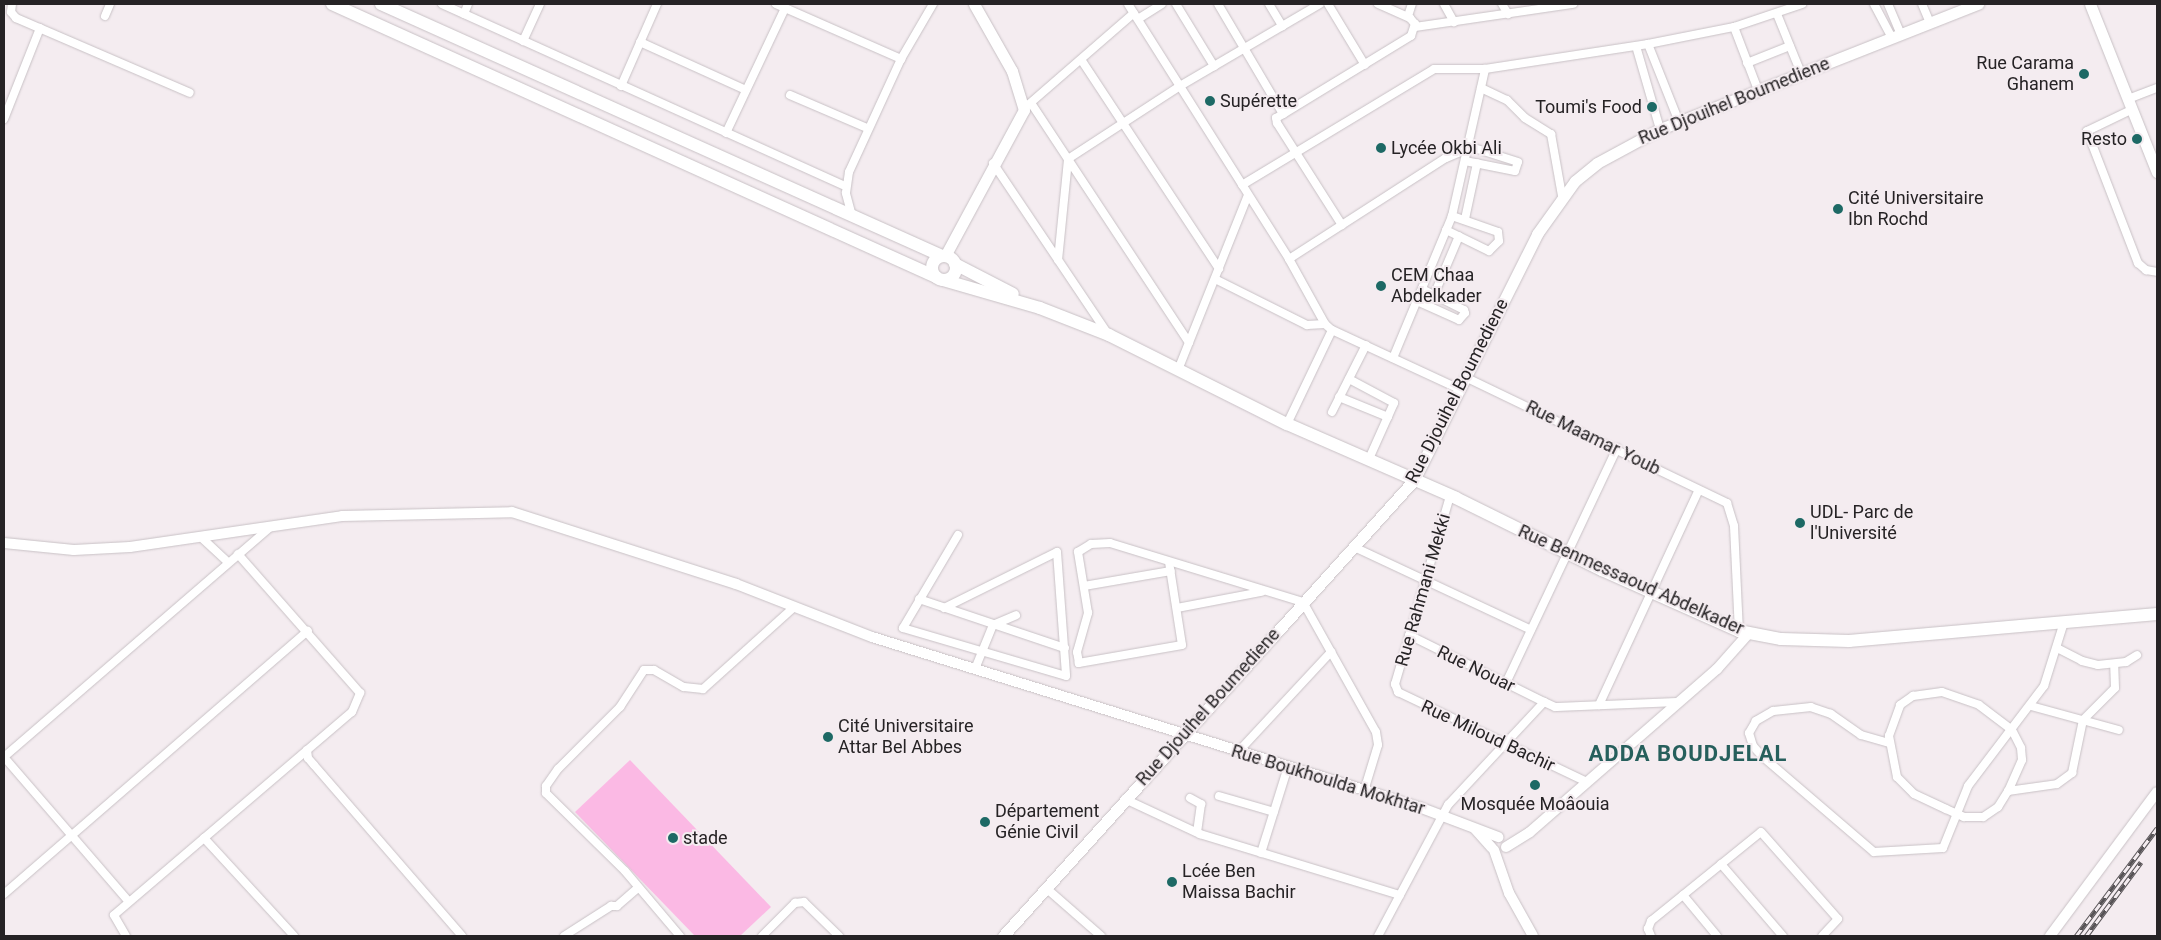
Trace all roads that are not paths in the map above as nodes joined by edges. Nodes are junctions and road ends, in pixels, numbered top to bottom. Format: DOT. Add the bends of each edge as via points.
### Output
graph roads {
  1 [pos="12,4"];
  2 [pos="110,4"];
  3 [pos="332,4"];
  4 [pos="381,4"];
  5 [pos="442,4"];
  6 [pos="468,4"];
  7 [pos="540,4"];
  8 [pos="657,4"];
  9 [pos="776,4"];
  10 [pos="933,4"];
  11 [pos="974,4"];
  12 [pos="1128,4"];
  13 [pos="1162,4"];
  14 [pos="1176,4"];
  15 [pos="1218,4"];
  16 [pos="1269,4"];
  17 [pos="1320,4"];
  18 [pos="1328,4"];
  19 [pos="1378,4"];
  20 [pos="1412,4"];
  21 [pos="1444,4"];
  22 [pos="1502,4"];
  23 [pos="1573,4"];
  24 [pos="1779,4"];
  25 [pos="1802,4"];
  26 [pos="1874,4"];
  27 [pos="1888,4"];
  28 [pos="1922,4"];
  29 [pos="1978,4"];
  30 [pos="2090,4"];
  31 [pos="1964,6"];
  32 [pos="1535,7"];
  33 [pos="785,8"];
  34 [pos="1781,13"];
  35 [pos="464,14"];
  36 [pos="1508,14"];
  37 [pos="105,16"];
  38 [pos="1136,16"];
  39 [pos="1408,16"];
  40 [pos="1454,22"];
  41 [pos="1930,23"];
  42 [pos="1282,26"];
  43 [pos="1415,27"];
  44 [pos="1734,27"];
  45 [pos="40,28"];
  46 [pos="1896,36"];
  47 [pos="523,41"];
  48 [pos="640,42"];
  49 [pos="1648,44"];
  50 [pos="1636,46"];
  51 [pos="1790,46"];
  52 [pos="1244,49"];
  53 [pos="900,59"];
  54 [pos="1082,61"];
  55 [pos="1747,62"];
  56 [pos="1364,65"];
  57 [pos="1214,66"];
  58 [pos="1485,69"];
  59 [pos="1801,73"];
  60 [pos="620,86"];
  61 [pos="1180,86"];
  62 [pos="1481,88"];
  63 [pos="2157,88"];
  64 [pos="746,90"];
  65 [pos="1758,90"];
  66 [pos="190,93"];
  67 [pos="790,95"];
  68 [pos="2130,104"];
  69 [pos="1028,106"];
  70 [pos="1283,114"];
  71 [pos="4,119"];
  72 [pos="1678,122"];
  73 [pos="1121,123"];
  74 [pos="867,128"];
  75 [pos="1660,129"];
  76 [pos="726,133"];
  77 [pos="1468,148"];
  78 [pos="1295,152"];
  79 [pos="2154,156"];
  80 [pos="1068,159"];
  81 [pos="1465,160"];
  82 [pos="993,163"];
  83 [pos="1477,163"];
  84 [pos="2157,172"];
  85 [pos="846,186"];
  86 [pos="1242,186"];
  87 [pos="1248,195"];
  88 [pos="1562,196"];
  89 [pos="852,216"];
  90 [pos="1452,216"];
  91 [pos="1465,220"];
  92 [pos="1342,225"];
  93 [pos="1446,230"];
  94 [pos="1459,236"];
  95 [pos="949,259"];
  96 [pos="1289,259"];
  97 [pos="1058,260"];
  98 [pos="1219,269"];
  99 [pos="2157,272"];
  100 [pos="940,279"];
  101 [pos="1215,279"];
  102 [pos="1422,289"];
  103 [pos="1434,295"];
  104 [pos="1416,301"];
  105 [pos="1040,308"];
  106 [pos="1325,324"];
  107 [pos="1332,330"];
  108 [pos="1109,335"];
  109 [pos="1189,343"];
  110 [pos="1366,345"];
  111 [pos="1393,358"];
  112 [pos="1178,370"];
  113 [pos="1465,377"];
  114 [pos="1349,380"];
  115 [pos="1459,389"];
  116 [pos="1340,397"];
  117 [pos="1332,412"];
  118 [pos="1388,418"];
  119 [pos="1287,424"];
  120 [pos="1616,448"];
  121 [pos="1369,459"];
  122 [pos="1414,480"];
  123 [pos="1699,490"];
  124 [pos="1450,496"];
  125 [pos="270,526"];
  126 [pos="958,535"];
  127 [pos="203,539"];
  128 [pos="4,543"];
  129 [pos="1354,546"];
  130 [pos="1567,553"];
  131 [pos="238,554"];
  132 [pos="228,562"];
  133 [pos="1169,562"];
  134 [pos="1171,571"];
  135 [pos="1425,580"];
  136 [pos="1084,586"];
  137 [pos="1264,591"];
  138 [pos="1652,592"];
  139 [pos="919,599"];
  140 [pos="1303,602"];
  141 [pos="794,607"];
  142 [pos="944,608"];
  143 [pos="1177,608"];
  144 [pos="2157,614"];
  145 [pos="1016,615"];
  146 [pos="2064,622"];
  147 [pos="993,625"];
  148 [pos="1531,630"];
  149 [pos="308,632"];
  150 [pos="1744,632"];
  151 [pos="1409,635"];
  152 [pos="1065,648"];
  153 [pos="2057,648"];
  154 [pos="1332,652"];
  155 [pos="983,654"];
  156 [pos="2137,655"];
  157 [pos="2114,665"];
  158 [pos="975,670"];
  159 [pos="1395,684"];
  160 [pos="1506,684"];
  161 [pos="1544,702"];
  162 [pos="1678,702"];
  163 [pos="1599,705"];
  164 [pos="2031,706"];
  165 [pos="2083,720"];
  166 [pos="2012,730"];
  167 [pos="2119,730"];
  168 [pos="1182,736"];
  169 [pos="1890,743"];
  170 [pos="1506,744"];
  171 [pos="308,750"];
  172 [pos="1238,752"];
  173 [pos="4,757"];
  174 [pos="1288,767"];
  175 [pos="1587,782"];
  176 [pos="1364,791"];
  177 [pos="2008,791"];
  178 [pos="2157,792"];
  179 [pos="1219,796"];
  180 [pos="1190,798"];
  181 [pos="1125,799"];
  182 [pos="1274,812"];
  183 [pos="1957,813"];
  184 [pos="1442,816"];
  185 [pos="1539,823"];
  186 [pos="1473,826"];
  187 [pos="1197,832"];
  188 [pos="71,836"];
  189 [pos="1499,837"];
  190 [pos="204,838"];
  191 [pos="1499,849"];
  192 [pos="1261,853"];
  193 [pos="1721,864"];
  194 [pos="638,888"];
  195 [pos="1046,888"];
  196 [pos="4,894"];
  197 [pos="1400,895"];
  198 [pos="1684,895"];
  199 [pos="129,902"];
  200 [pos="126,936"];
  201 [pos="294,936"];
  202 [pos="462,936"];
  203 [pos="564,936"];
  204 [pos="680,936"];
  205 [pos="762,936"];
  206 [pos="839,936"];
  207 [pos="1003,936"];
  208 [pos="1101,936"];
  209 [pos="1378,936"];
  210 [pos="1533,936"];
  211 [pos="1651,936"];
  212 [pos="1718,936"];
  213 [pos="1782,936"];
  214 [pos="1822,936"];
  215 [pos="2050,936"];
  1 -- 45 [label="street" via="16,18"];
  2 -- 37 [label="street"];
  3 -- 100 [label="main road"];
  4 -- 89 [label="main road"];
  5 -- 35 [label="street"];
  6 -- 35 [label="street"];
  7 -- 47 [label="street"];
  8 -- 48 [label="street"];
  9 -- 33 [label="street"];
  10 -- 53 [label="street"];
  11 -- 69 [label="main road"];
  12 -- 38 [label="street"];
  13 -- 38 [label="street"];
  14 -- 57 [label="street"];
  15 -- 52 [label="street"];
  16 -- 42 [label="street"];
  17 -- 42 [label="street"];
  18 -- 56 [label="street"];
  19 -- 39 [label="street"];
  20 -- 39 [label="street"];
  21 -- 40 [label="street"];
  22 -- 36 [label="street"];
  23 -- 32 [label="street"];
  24 -- 34 [label="street"];
  25 -- 34 [label="street"];
  26 -- 46 [label="street"];
  27 -- 46 [label="street"];
  28 -- 41 [label="street"];
  29 -- 31 [label="main road, Rue Djouihel Boumediene"];
  30 -- 68 [label="main road"];
  31 -- 41 [label="main road, Rue Djouihel Boumediene"];
  32 -- 36 [label="street"];
  33 -- 53 [label="street"];
  33 -- 64 [label="street"];
  34 -- 44 [label="street"];
  34 -- 51 [label="street"];
  35 -- 47 [label="street"];
  36 -- 40 [label="street"];
  38 -- 54 [label="street"];
  38 -- 61 [label="street"];
  39 -- 43 [label="street"];
  40 -- 43 [label="street"];
  41 -- 46 [label="main road, Rue Djouihel Boumediene"];
  42 -- 52 [label="street"];
  43 -- 56 [label="street" via="1408,39"];
  44 -- 49 [label="street"];
  44 -- 55 [label="street"];
  45 -- 66 [label="street"];
  45 -- 71 [label="street"];
  46 -- 59 [label="main road, Rue Djouihel Boumediene"];
  47 -- 60 [label="street"];
  48 -- 60 [label="street"];
  48 -- 64 [label="street"];
  49 -- 50 [label="street"];
  49 -- 72 [label="street"];
  50 -- 58 [label="street"];
  50 -- 75 [label="street"];
  51 -- 55 [label="street"];
  51 -- 59 [label="street"];
  52 -- 57 [label="street"];
  52 -- 70 [label="street"];
  53 -- 74 [label="street"];
  54 -- 69 [label="street"];
  54 -- 73 [label="street"];
  55 -- 65 [label="street"];
  56 -- 70 [label="street"];
  57 -- 61 [label="street"];
  58 -- 62 [label="street"];
  58 -- 78 [label="street" via="1440,68 1428,71"];
  59 -- 65 [label="main road, Rue Djouihel Boumediene"];
  60 -- 76 [label="street"];
  61 -- 73 [label="street"];
  61 -- 86 [label="street"];
  62 -- 77 [label="street"];
  62 -- 88 [label="street" via="1507,100 1525,118 1551,134"];
  63 -- 68 [label="street"];
  64 -- 76 [label="street"];
  65 -- 72 [label="main road, Rue Djouihel Boumediene"];
  67 -- 74 [label="street"];
  68 -- 79 [label="main road"];
  68 -- 99 [label="street" via="2086,131 2138,263 2146,270"];
  69 -- 80 [label="street"];
  69 -- 82 [label="main road"];
  70 -- 78 [label="street" via="1276,121"];
  72 -- 75 [label="main road, Rue Djouihel Boumediene"];
  73 -- 80 [label="street"];
  73 -- 98 [label="street"];
  74 -- 85 [label="street"];
  75 -- 88 [label="main road, Rue Djouihel Boumediene" via="1597,163"];
  76 -- 85 [label="street"];
  77 -- 81 [label="street"];
  77 -- 83 [label="street" via="1518,161 1515,171"];
  77 -- 92 [label="street" via="1446,158"];
  78 -- 86 [label="street"];
  78 -- 92 [label="street"];
  79 -- 84 [label="main road"];
  80 -- 97 [label="street"];
  80 -- 109 [label="street"];
  81 -- 83 [label="street"];
  81 -- 90 [label="street"];
  82 -- 95 [label="main road" via="954,240"];
  82 -- 97 [label="street"];
  83 -- 91 [label="street"];
  85 -- 89 [label="street"];
  86 -- 87 [label="street"];
  87 -- 96 [label="street"];
  87 -- 98 [label="street"];
  88 -- 113 [label="main road, Rue Djouihel Boumediene" via="1537,234"];
  89 -- 95 [label="main road"];
  90 -- 91 [label="street"];
  90 -- 93 [label="street"];
  91 -- 94 [label="street" via="1498,232 1498,241 1491,251"];
  92 -- 96 [label="street"];
  93 -- 94 [label="street"];
  93 -- 102 [label="street"];
  94 -- 103 [label="street"];
  95 -- 100 [label="main road" via="953,275"];
  95 -- 100 [label="main road" via="933,263"];
  95 -- 105 [label="main road"];
  96 -- 106 [label="street"];
  97 -- 108 [label="street"];
  98 -- 101 [label="street"];
  100 -- 105 [label="main road"];
  101 -- 106 [label="street" via="1307,325"];
  101 -- 109 [label="street"];
  102 -- 103 [label="street"];
  102 -- 104 [label="street"];
  103 -- 104 [label="street" via="1464,310 1462,319"];
  104 -- 111 [label="street"];
  105 -- 108 [label="main road, Rue Benmessaoud Abdelkader"];
  106 -- 107 [label="street"];
  107 -- 110 [label="street"];
  107 -- 119 [label="street"];
  108 -- 112 [label="main road, Rue Benmessaoud Abdelkader"];
  109 -- 112 [label="street"];
  110 -- 111 [label="street"];
  110 -- 114 [label="street"];
  111 -- 115 [label="street"];
  112 -- 119 [label="main road, Rue Benmessaoud Abdelkader"];
  113 -- 115 [label="main road, Rue Djouihel Boumediene"];
  113 -- 120 [label="street, Rue Maamar Youb"];
  114 -- 116 [label="street"];
  114 -- 118 [label="street" via="1393,401"];
  115 -- 122 [label="main road, Rue Djouihel Boumediene"];
  116 -- 117 [label="street"];
  116 -- 118 [label="street"];
  118 -- 121 [label="street"];
  119 -- 121 [label="main road, Rue Benmessaoud Abdelkader"];
  120 -- 123 [label="street, Rue Maamar Youb"];
  120 -- 130 [label="street"];
  121 -- 122 [label="main road, Rue Benmessaoud Abdelkader"];
  122 -- 124 [label="main road, Rue Benmessaoud Abdelkader"];
  122 -- 129 [label="main road, Rue Djouihel Boumediene"];
  123 -- 138 [label="street"];
  123 -- 150 [label="street, Rue Maamar Youb" via="1729,507"];
  124 -- 130 [label="main road, Rue Benmessaoud Abdelkader"];
  124 -- 135 [label="street, Rue Rahmani Mekki"];
  125 -- 127 [label="street, Rue Boukhoulda Mokhtar"];
  125 -- 131 [label="street"];
  125 -- 141 [label="street, Rue Boukhoulda Mokhtar" via="378,513 512,512 665,560"];
  126 -- 139 [label="street"];
  127 -- 128 [label="street, Rue Boukhoulda Mokhtar" via="101,549"];
  127 -- 132 [label="street"];
  129 -- 135 [label="street"];
  129 -- 140 [label="main road, Rue Djouihel Boumediene"];
  130 -- 138 [label="main road, Rue Benmessaoud Abdelkader"];
  130 -- 148 [label="street"];
  131 -- 132 [label="street"];
  131 -- 149 [label="street"];
  132 -- 173 [label="street"];
  133 -- 134 [label="street"];
  133 -- 136 [label="street" via="1110,543 1091,544 1078,552"];
  133 -- 137 [label="street"];
  134 -- 136 [label="street"];
  134 -- 143 [label="street"];
  135 -- 148 [label="street"];
  135 -- 151 [label="street, Rue Rahmani Mekki"];
  136 -- 143 [label="street" via="1088,613 1077,657 1082,664 1180,646 1183,642"];
  137 -- 140 [label="street"];
  137 -- 143 [label="street"];
  138 -- 150 [label="main road, Rue Benmessaoud Abdelkader"];
  138 -- 163 [label="street"];
  139 -- 142 [label="street"];
  139 -- 155 [label="street" via="904,629"];
  140 -- 154 [label="street"];
  140 -- 168 [label="main road, Rue Djouihel Boumediene"];
  141 -- 158 [label="street, Rue Boukhoulda Mokhtar" via="872,637"];
  141 -- 194 [label="street" via="703,689 684,687 654,670 644,670 620,707 558,769 546,786 546,793"];
  142 -- 147 [label="street"];
  142 -- 152 [label="street" via="1057,552"];
  144 -- 146 [label="main road, Rue Benmessaoud Abdelkader"];
  145 -- 147 [label="street"];
  146 -- 150 [label="main road, Rue Benmessaoud Abdelkader" via="1849,641 1781,639"];
  146 -- 153 [label="street"];
  147 -- 152 [label="street"];
  147 -- 155 [label="street"];
  148 -- 160 [label="street"];
  149 -- 171 [label="street" via="360,693 352,712"];
  149 -- 188 [label="street"];
  150 -- 162 [label="street" via="1717,668"];
  151 -- 159 [label="street, Rue Rahmani Mekki"];
  151 -- 160 [label="street, Rue Nouar"];
  152 -- 155 [label="street" via="1067,673 1063,677"];
  153 -- 157 [label="street" via="2082,661"];
  153 -- 164 [label="street" via="2044,686"];
  154 -- 172 [label="street"];
  154 -- 176 [label="street" via="1378,738"];
  155 -- 158 [label="street"];
  156 -- 157 [label="street"];
  157 -- 165 [label="street" via="2115,688"];
  158 -- 168 [label="street, Rue Boukhoulda Mokhtar"];
  159 -- 170 [label="street, Rue Miloud Bachir" via="1401,695"];
  160 -- 161 [label="street, Rue Nouar"];
  161 -- 163 [label="street, Rue Nouar" via="1553,707"];
  161 -- 170 [label="street"];
  162 -- 163 [label="street, Rue Nouar"];
  162 -- 175 [label="street"];
  164 -- 165 [label="street"];
  164 -- 166 [label="street"];
  165 -- 167 [label="street"];
  165 -- 177 [label="street" via="2074,765 2066,779 2051,785"];
  166 -- 169 [label="street" via="1967,698 1936,692 1912,696 1902,702 1889,732"];
  166 -- 177 [label="street" via="2019,740 2022,757"];
  166 -- 183 [label="street" via="1968,786"];
  168 -- 172 [label="street, Rue Boukhoulda Mokhtar"];
  168 -- 181 [label="main road, Rue Djouihel Boumediene"];
  169 -- 183 [label="street" via="1902,784 1914,794"];
  169 -- 183 [label="street" via="1860,735 1831,714 1811,707 1773,711 1756,721 1749,733 1753,746 1763,757 1876,852 1945,848"];
  170 -- 175 [label="street, Rue Miloud Bachir"];
  170 -- 184 [label="street" via="1451,800"];
  171 -- 190 [label="street"];
  171 -- 202 [label="street" via="308,758"];
  172 -- 174 [label="street, Rue Boukhoulda Mokhtar"];
  173 -- 188 [label="street"];
  174 -- 176 [label="street, Rue Boukhoulda Mokhtar"];
  174 -- 182 [label="street"];
  175 -- 185 [label="street"];
  176 -- 184 [label="street, Rue Boukhoulda Mokhtar"];
  177 -- 183 [label="street" via="1992,813 1972,818"];
  178 -- 215 [label="street"];
  179 -- 182 [label="street"];
  180 -- 187 [label="street" via="1201,804"];
  181 -- 187 [label="street"];
  181 -- 195 [label="main road, Rue Djouihel Boumediene"];
  182 -- 192 [label="street"];
  184 -- 186 [label="street, Rue Boukhoulda Mokhtar"];
  184 -- 197 [label="street"];
  185 -- 189 [label="street" via="1516,834"];
  185 -- 191 [label="street"];
  186 -- 189 [label="street, Rue Boukhoulda Mokhtar"];
  186 -- 191 [label="street"];
  187 -- 192 [label="street"];
  188 -- 196 [label="street"];
  188 -- 199 [label="street"];
  189 -- 191 [label="street" via="1492,841"];
  190 -- 199 [label="street"];
  190 -- 201 [label="street"];
  191 -- 210 [label="street" via="1505,883"];
  192 -- 197 [label="street"];
  193 -- 198 [label="street"];
  193 -- 213 [label="street"];
  193 -- 214 [label="street" via="1758,833 1765,832 1838,918"];
  194 -- 203 [label="street" via="617,906 611,906"];
  194 -- 204 [label="street"];
  195 -- 207 [label="main road, Rue Djouihel Boumediene"];
  195 -- 208 [label="street"];
  197 -- 209 [label="street"];
  198 -- 211 [label="street" via="1651,921 1648,929"];
  198 -- 212 [label="street"];
  199 -- 200 [label="street" via="114,915"];
  205 -- 206 [label="street" via="795,903 804,902"];
}
